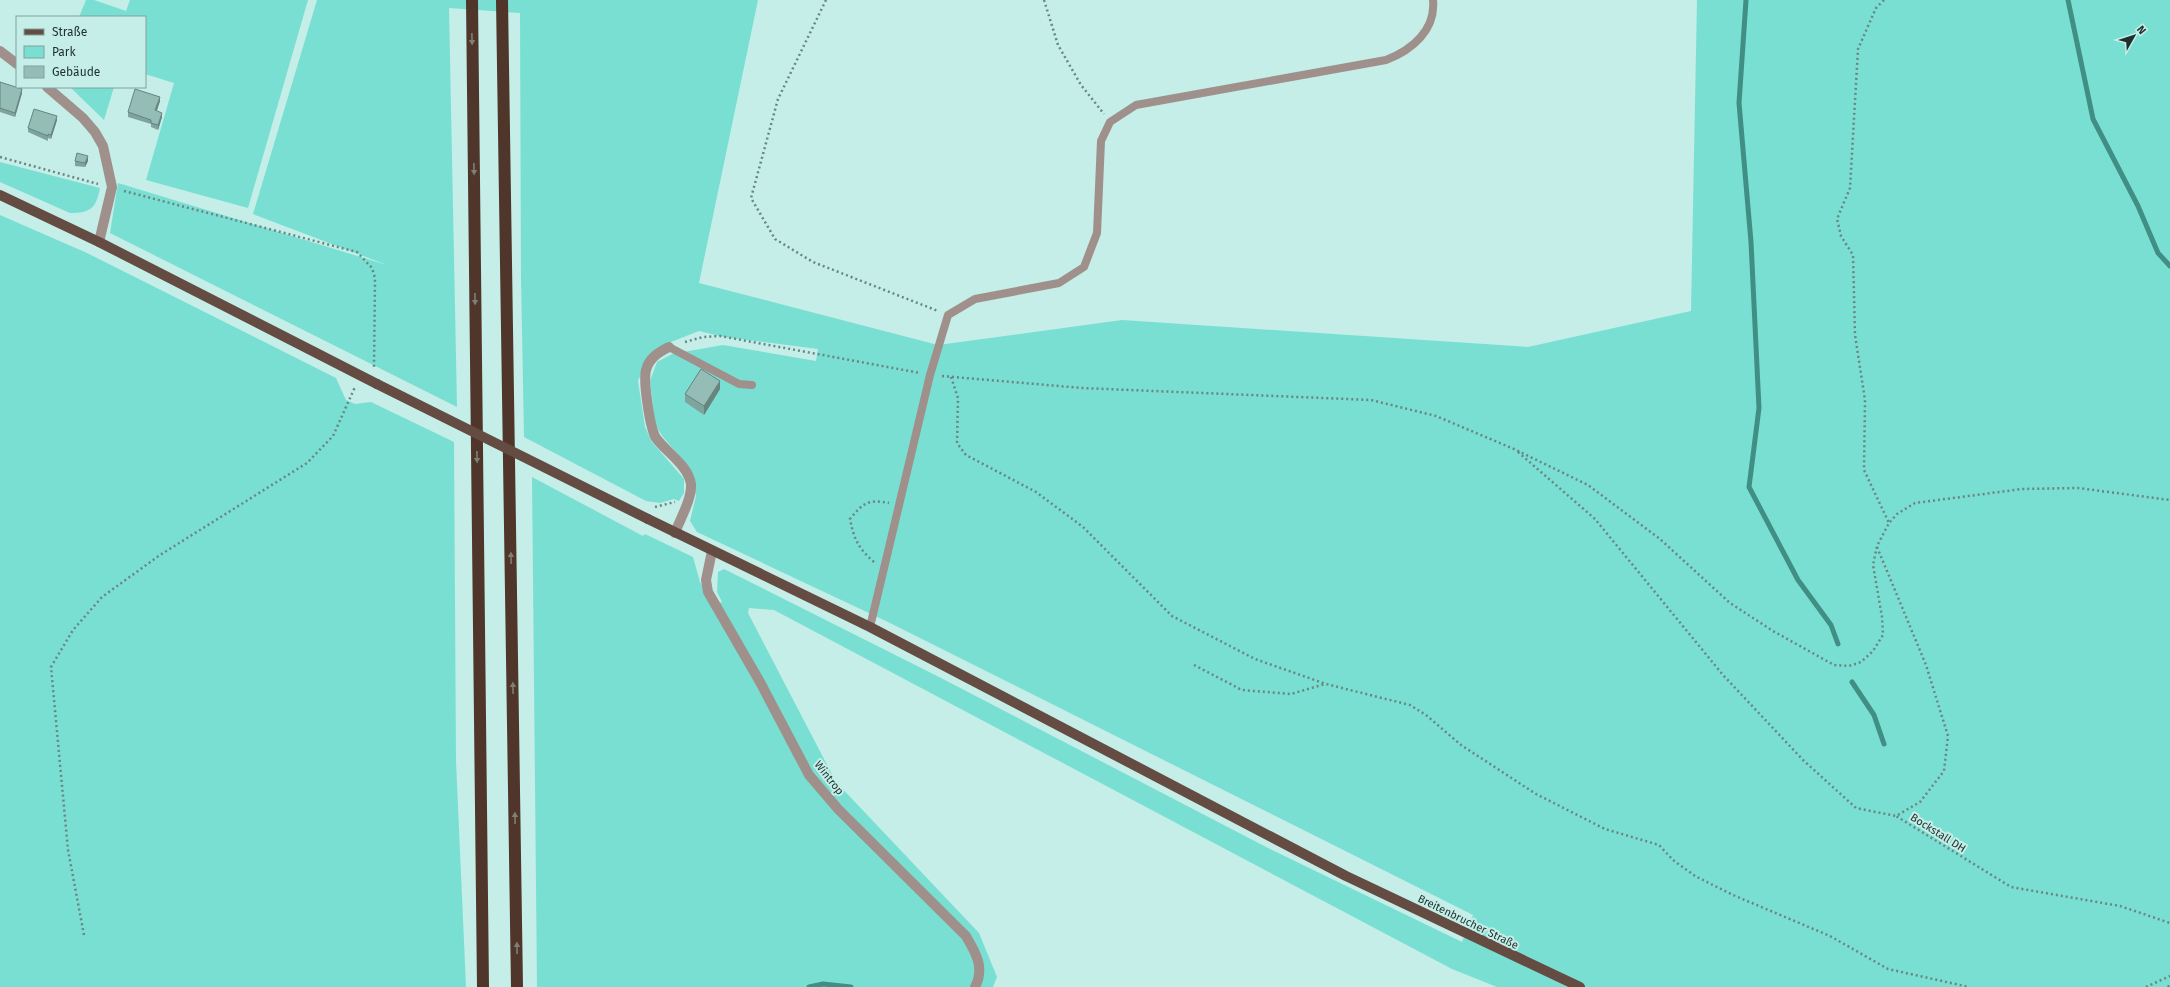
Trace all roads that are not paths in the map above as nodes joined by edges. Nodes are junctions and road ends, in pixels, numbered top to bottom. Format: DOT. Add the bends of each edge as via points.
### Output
graph roads {
  1 [pos="472,0"];
  2 [pos="502,0"];
  3 [pos="1433,0"];
  4 [pos="0,51"];
  5 [pos="16,63"];
  6 [pos="48,88"];
  7 [pos="0,195"];
  8 [pos="99,242"];
  9 [pos="669,347"];
  10 [pos="752,385"];
  11 [pos="675,533"];
  12 [pos="712,551"];
  13 [pos="870,627"];
  14 [pos="483,987"];
  15 [pos="517,987"];
  16 [pos="975,987"];
  17 [pos="1580,987"];
  1 -- 14 [label="highway, one-way"];
  15 -- 2 [label="highway, one-way"];
  3 -- 13 [label="lane" via="1434,12 1424,36 1397,56 1136,105 1110,122 1101,141 1097,233 1084,267 1060,283 975,299 948,315 930,375"];
  4 -- 5 [label="street"];
  6 -- 8 [label="street" via="95,132 107,160 112,187"];
  7 -- 8 [label="main road, Breitenbrucher Straße"];
  8 -- 11 [label="main road, Breitenbrucher Straße, bridge"];
  9 -- 10 [label="lane" via="739,384"];
  9 -- 11 [label="street" via="651,358 646,370 646,380 652,432 689,475 690,492"];
  11 -- 12 [label="main road, Breitenbrucher Straße"];
  12 -- 13 [label="main road, Breitenbrucher Straße"];
  12 -- 16 [label="street, Wintrop" via="706,580 708,592 760,682 809,775 838,809 966,936 976,952 980,966 980,978"];
  13 -- 17 [label="main road, Breitenbrucher Straße" via="1346,876"];
}
